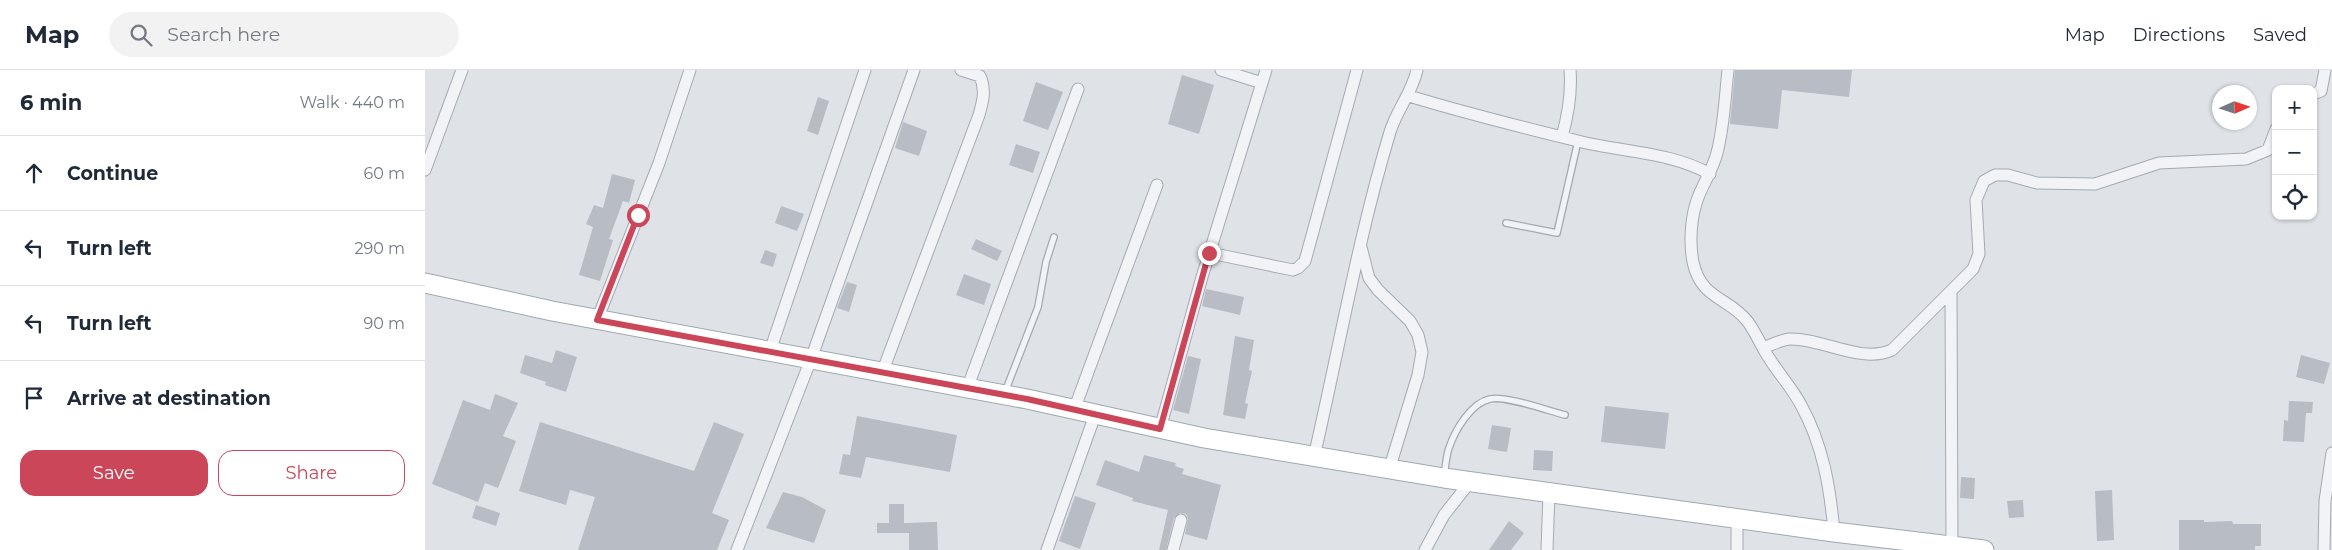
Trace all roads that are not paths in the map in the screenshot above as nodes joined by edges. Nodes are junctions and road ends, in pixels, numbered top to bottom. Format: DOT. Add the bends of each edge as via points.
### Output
graph roads {
  1 [pos="462,70"];
  2 [pos="690,70"];
  3 [pos="865,70"];
  4 [pos="914,70"];
  5 [pos="961,70"];
  6 [pos="1221,70"];
  7 [pos="1266,70"];
  8 [pos="1357,70"];
  9 [pos="1417,70"];
  10 [pos="1570,70"];
  11 [pos="1727,70"];
  12 [pos="2327,76"];
  13 [pos="1262,83"];
  14 [pos="1078,89"];
  15 [pos="2317,92"];
  16 [pos="1409,96"];
  17 [pos="2275,130"];
  18 [pos="1562,137"];
  19 [pos="1578,141"];
  20 [pos="425,170"];
  21 [pos="1710,174"];
  22 [pos="1157,185"];
  23 [pos="1506,223"];
  24 [pos="1054,237"];
  25 [pos="1360,246"];
  26 [pos="1209,253"];
  27 [pos="425,283"];
  28 [pos="1951,292"];
  29 [pos="597,320"];
  30 [pos="1763,348"];
  31 [pos="770,351"];
  32 [pos="811,359"];
  33 [pos="882,372"];
  34 [pos="967,389"];
  35 [pos="1003,395"];
  36 [pos="1074,410"];
  37 [pos="1095,415"];
  38 [pos="1565,415"];
  39 [pos="1160,429"];
  40 [pos="2332,452"];
  41 [pos="1314,457"];
  42 [pos="1389,470"];
  43 [pos="1444,478"];
  44 [pos="1469,482"];
  45 [pos="1549,493"];
  46 [pos="1737,519"];
  47 [pos="1181,520"];
  48 [pos="1834,532"];
  49 [pos="1952,546"];
  50 [pos="737,550"];
  51 [pos="1047,550"];
  52 [pos="1173,550"];
  53 [pos="1425,550"];
  54 [pos="1547,550"];
  55 [pos="1737,550"];
  56 [pos="1984,550"];
  57 [pos="2324,550"];
  1 -- 20 [label="street"];
  2 -- 29 [label="street" via="659,163"];
  3 -- 31 [label="street"];
  4 -- 32 [label="street"];
  5 -- 33 [label="street" via="980,76 984,96"];
  6 -- 13 [label="street"];
  7 -- 13 [label="street"];
  8 -- 26 [label="street" via="1305,261 1293,270"];
  9 -- 16 [label="street"];
  10 -- 18 [label="street" via="1569,110"];
  11 -- 21 [label="street" via="1720,142"];
  12 -- 15 [label="street" via="2321,91"];
  13 -- 26 [label="street"];
  14 -- 34 [label="street"];
  16 -- 18 [label="street"];
  16 -- 25 [label="street" via="1399,107 1390,131"];
  17 -- 28 [label="street" via="2268,150 2246,160 2159,163 2108,181 2081,185 1995,175 1984,181 1976,200 1979,254 1973,269"];
  18 -- 19 [label="street"];
  19 -- 21 [label="street" via="1667,159 1698,167"];
  19 -- 23 [label="lane" via="1557,233"];
  21 -- 30 [label="street" via="1699,196 1693,221 1693,261 1697,277 1711,294 1747,321"];
  22 -- 36 [label="street"];
  24 -- 35 [label="lane" via="1038,307"];
  25 -- 41 [label="street"];
  25 -- 42 [label="street" via="1369,278 1410,321 1422,352"];
  26 -- 39 [label="street"];
  27 -- 29 [label="main road"];
  28 -- 30 [label="street" via="1892,350 1881,355 1871,356 1823,343 1788,339"];
  28 -- 49 [label="street"];
  29 -- 31 [label="main road"];
  30 -- 48 [label="street" via="1801,405 1821,449 1831,493"];
  31 -- 32 [label="main road"];
  32 -- 33 [label="main road"];
  32 -- 50 [label="street"];
  33 -- 34 [label="main road"];
  34 -- 35 [label="main road"];
  35 -- 36 [label="main road"];
  36 -- 37 [label="main road"];
  37 -- 39 [label="main road"];
  37 -- 51 [label="street"];
  38 -- 43 [label="lane" via="1505,399 1491,398 1481,403 1471,411 1448,448"];
  39 -- 41 [label="main road"];
  40 -- 57 [label="street" via="2325,501"];
  41 -- 42 [label="main road"];
  42 -- 43 [label="main road"];
  43 -- 44 [label="main road"];
  44 -- 45 [label="main road"];
  44 -- 53 [label="street" via="1444,514"];
  45 -- 46 [label="main road"];
  45 -- 54 [label="street"];
  46 -- 48 [label="main road"];
  46 -- 55 [label="street"];
  47 -- 52 [label="street"];
  48 -- 49 [label="main road"];
  49 -- 56 [label="main road"];
}
